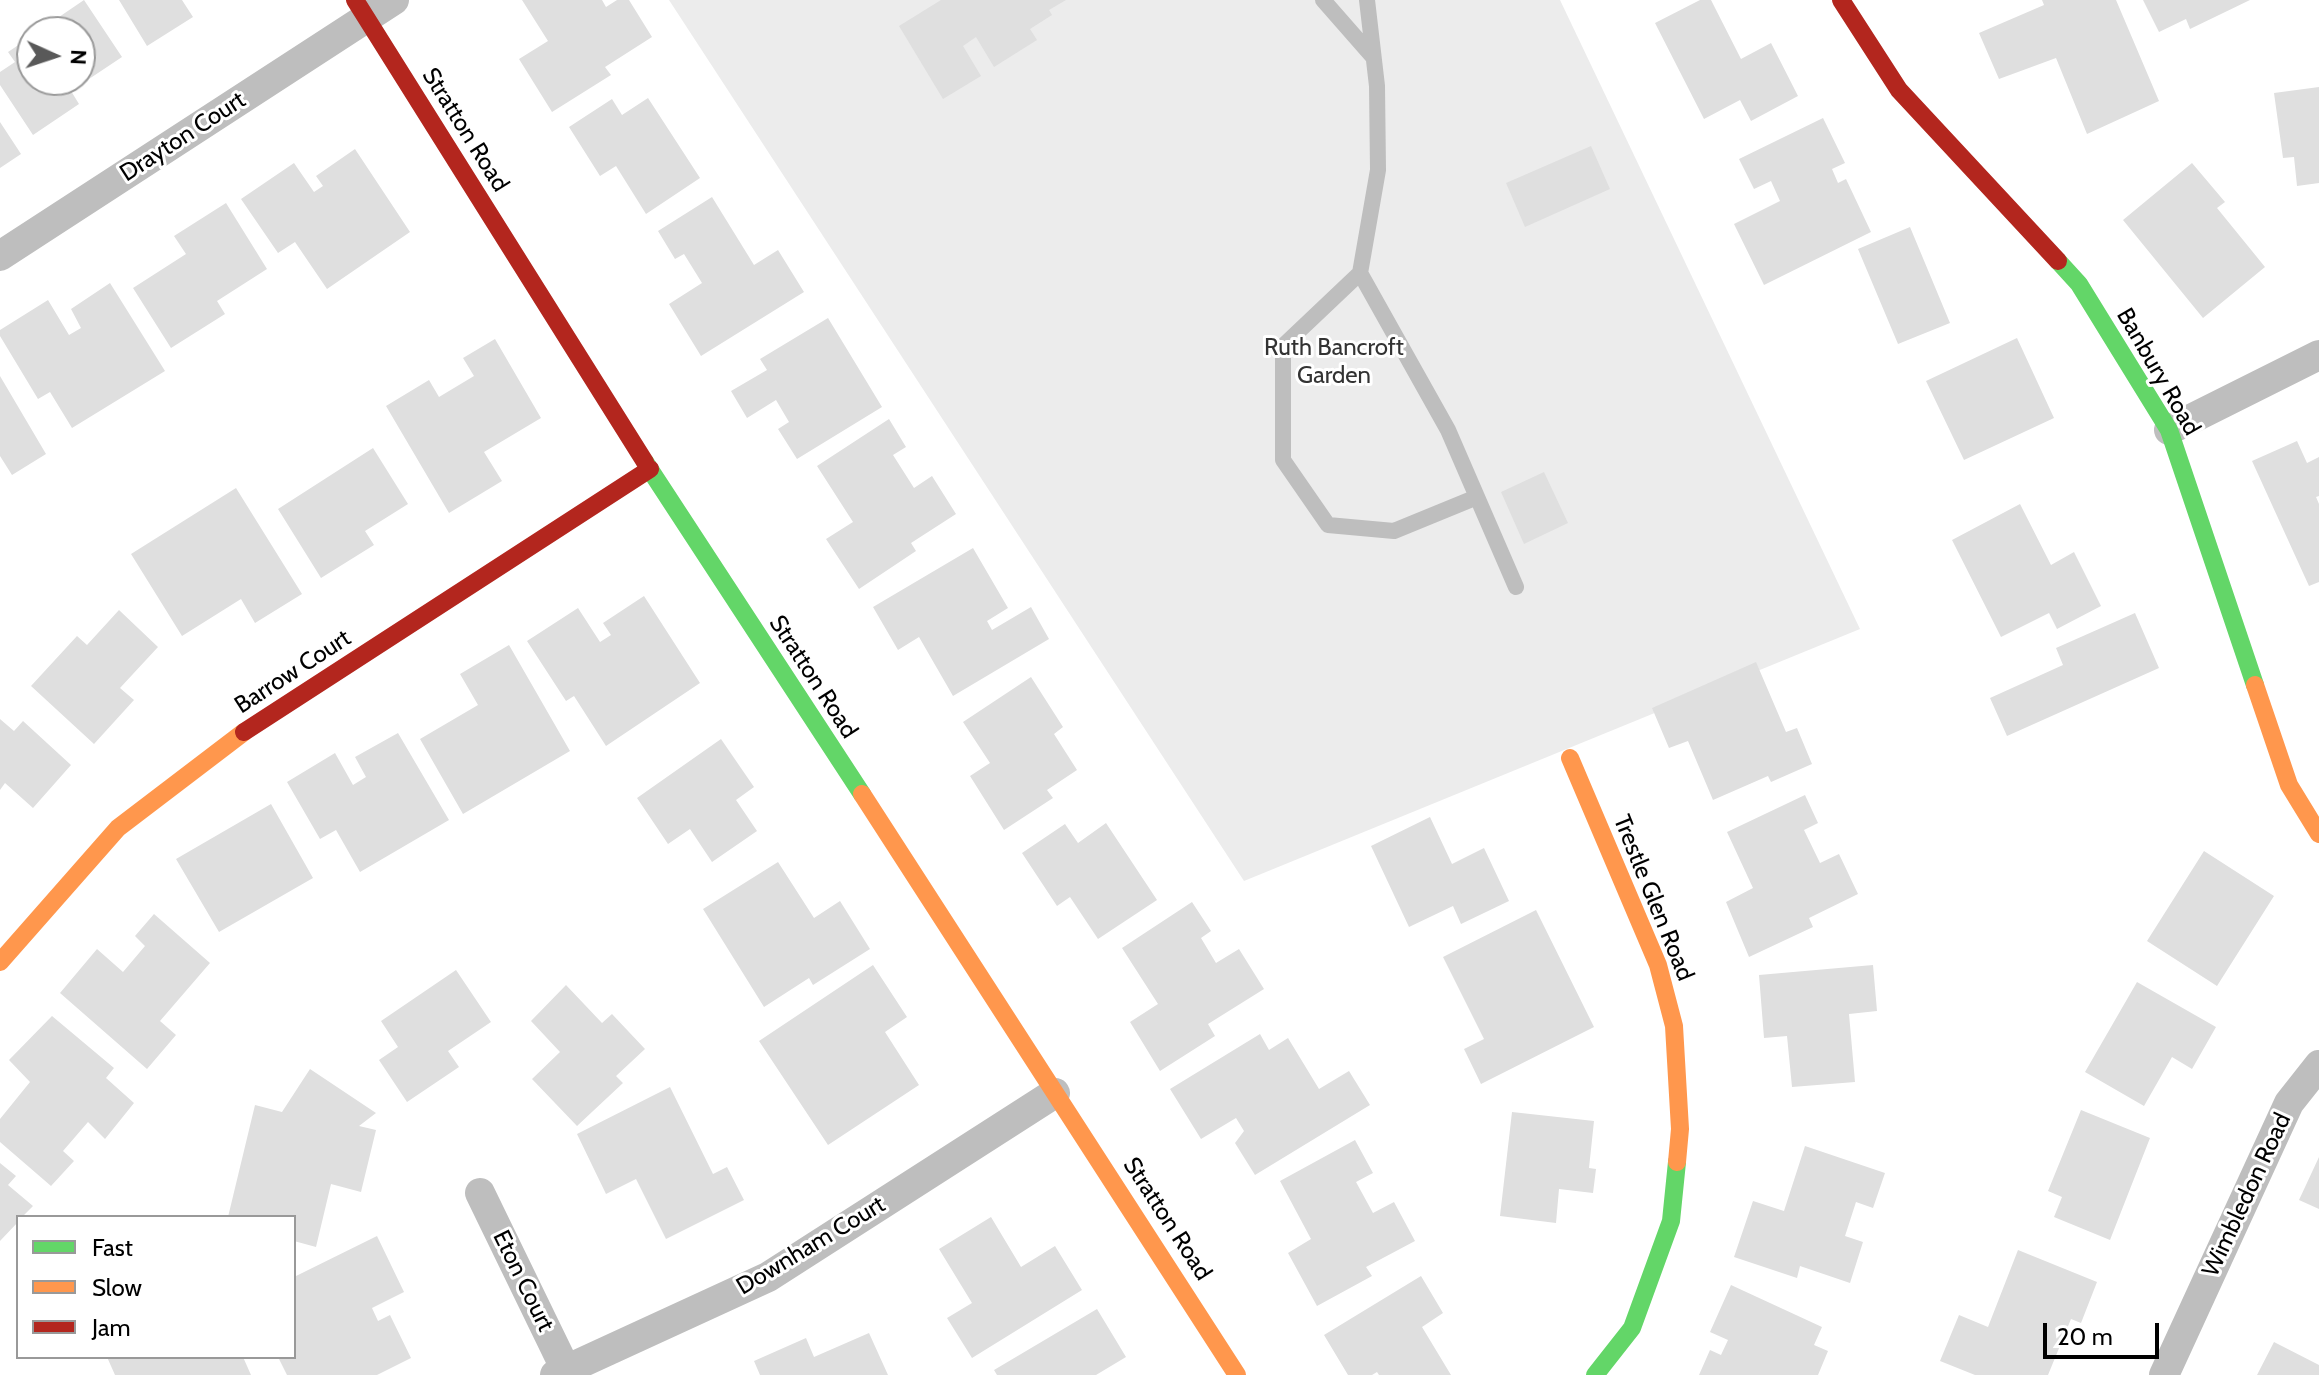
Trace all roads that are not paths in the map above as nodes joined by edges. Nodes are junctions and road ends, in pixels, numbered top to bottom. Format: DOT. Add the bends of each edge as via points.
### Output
graph roads {
  1 [pos="394,0"];
  2 [pos="1323,0"];
  3 [pos="1367,0"];
  4 [pos="1853,4"];
  5 [pos="361,9"];
  6 [pos="1373,57"];
  7 [pos="0,256"];
  8 [pos="1360,273"];
  9 [pos="2319,355"];
  10 [pos="2169,430"];
  11 [pos="650,469"];
  12 [pos="1477,497"];
  13 [pos="1516,587"];
  14 [pos="1570,758"];
  15 [pos="2319,834"];
  16 [pos="0,962"];
  17 [pos="2319,1065"];
  18 [pos="1055,1093"];
  19 [pos="480,1193"];
  20 [pos="560,1372"];
  21 [pos="1237,1375"];
  22 [pos="1595,1375"];
  23 [pos="2164,1375"];
  1 -- 5 [label="street, Drayton Court"];
  2 -- 6 [label="lane"];
  3 -- 6 [label="lane"];
  4 -- 10 [label="street, Banbury Road" via="1899,90 2079,284"];
  5 -- 7 [label="street, Drayton Court"];
  5 -- 11 [label="street, Stratton Road"];
  6 -- 8 [label="lane" via="1378,170"];
  8 -- 12 [label="lane" via="1448,430"];
  8 -- 12 [label="lane" via="1283,346 1283,460 1328,525 1394,531"];
  9 -- 10 [label="street"];
  10 -- 15 [label="street, Banbury Road" via="2289,785"];
  11 -- 16 [label="street, Barrow Court" via="249,729 165,792 118,828"];
  11 -- 18 [label="street, Stratton Road"];
  12 -- 13 [label="lane"];
  14 -- 22 [label="street, Trestle Glen Road" via="1658,965 1674,1026 1680,1129 1671,1221 1632,1328"];
  17 -- 23 [label="street, Wimbledon Road" via="2289,1103"];
  18 -- 20 [label="street, Downham Court" via="768,1277"];
  18 -- 21 [label="street, Stratton Road"];
  19 -- 20 [label="street, Eton Court"];
}
